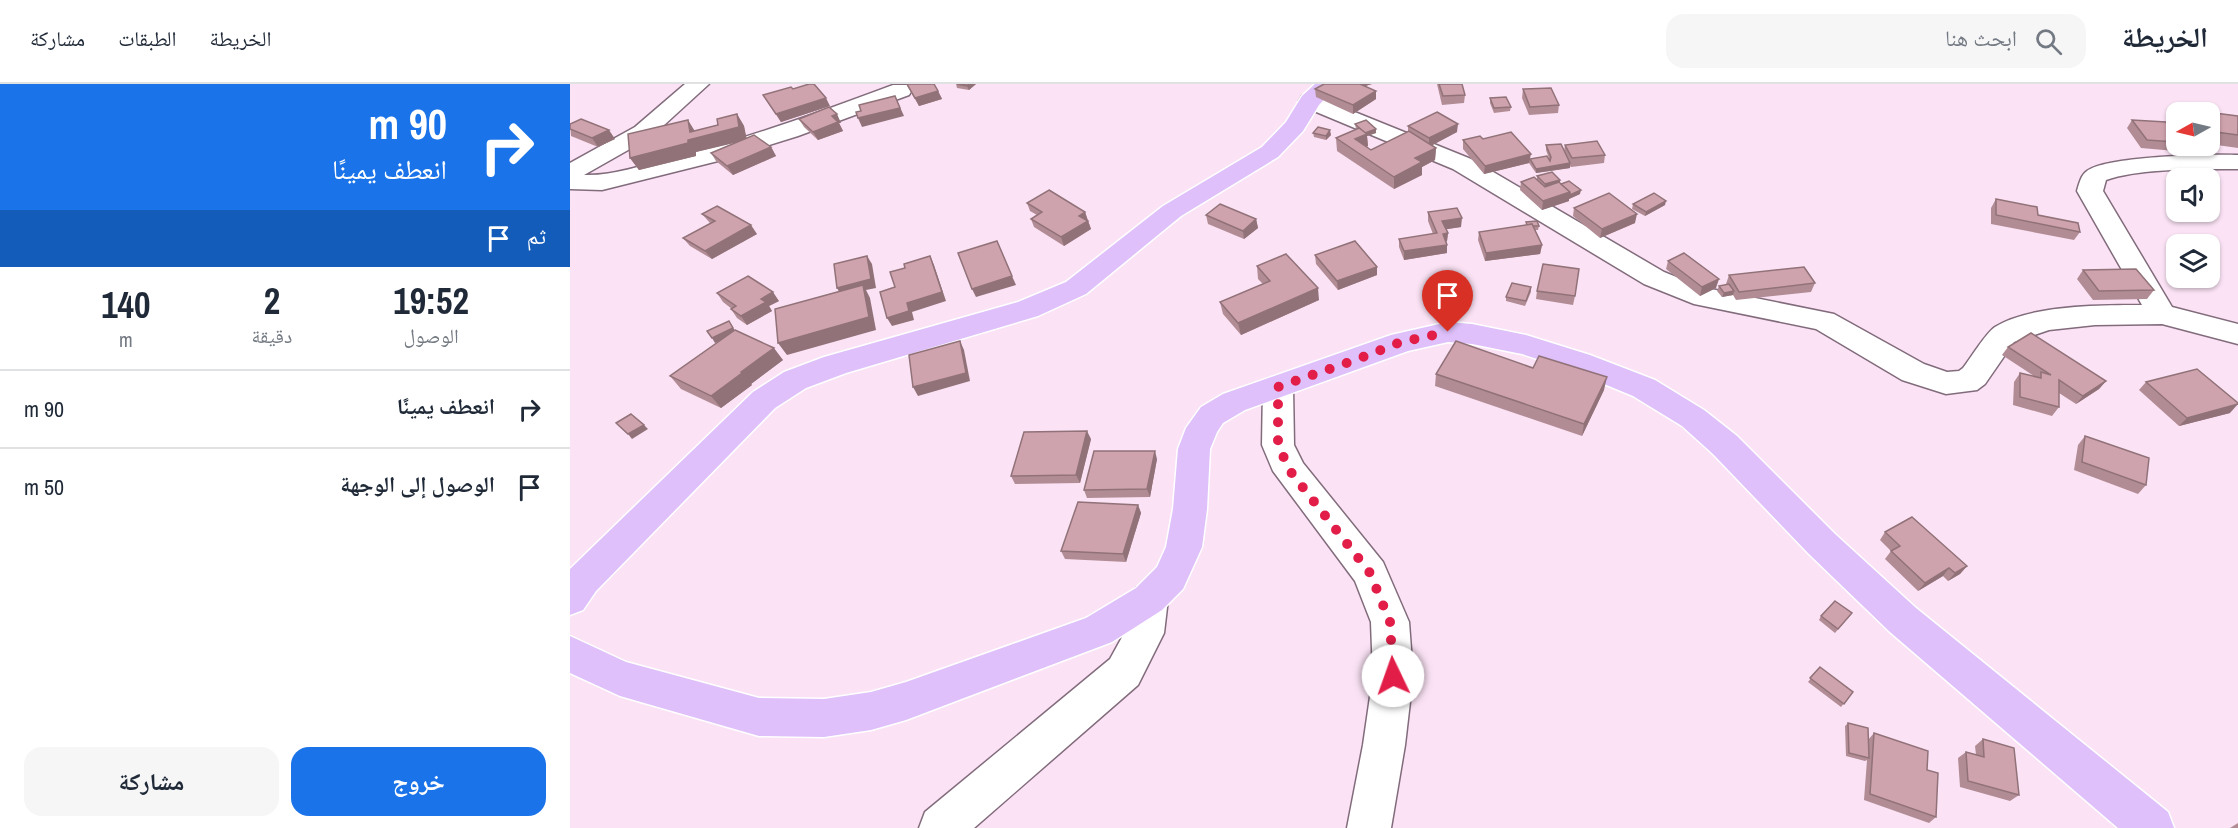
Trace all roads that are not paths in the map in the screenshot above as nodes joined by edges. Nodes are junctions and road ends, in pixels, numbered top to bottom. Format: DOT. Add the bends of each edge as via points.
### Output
graph roads {
  1 [pos="699,84"];
  2 [pos="901,90"];
  3 [pos="1319,93"];
  4 [pos="2238,162"];
  5 [pos="570,173"];
  6 [pos="570,182"];
  7 [pos="2162,314"];
  8 [pos="2238,333"];
  9 [pos="1278,387"];
  10 [pos="570,599"];
  11 [pos="1149,599"];
  12 [pos="570,654"];
  13 [pos="941,828"];
  14 [pos="1369,828"];
  15 [pos="2152,828"];
  1 -- 5 [label="street" via="643,132"];
  2 -- 6 [label="street" via="790,131 689,162 602,183"];
  3 -- 7 [label="street" via="1462,164 1694,296 1824,321 1913,372 1946,383 1966,382 2004,335 2026,326 2095,315"];
  3 -- 10 [label="main road" via="1270,152 1172,211 1076,288 1028,309 835,365 795,380 764,400 583,580"];
  4 -- 7 [label="street" via="2116,170 2091,180 2090,191"];
  7 -- 8 [label="street"];
  9 -- 11 [label="main road" via="1234,402 1212,415 1202,428 1194,448 1184,547 1170,578"];
  9 -- 14 [label="street" via="1278,445 1290,471 1370,573 1390,622 1393,676"];
  9 -- 15 [label="main road" via="1401,342 1448,332 1526,345 1644,388 1692,418 1725,445 1903,620"];
  11 -- 12 [label="main road" via="1099,630 917,697 872,711 824,718 759,717 620,678"];
  11 -- 13 [label="street" via="1145,633 1124,672"];
}
